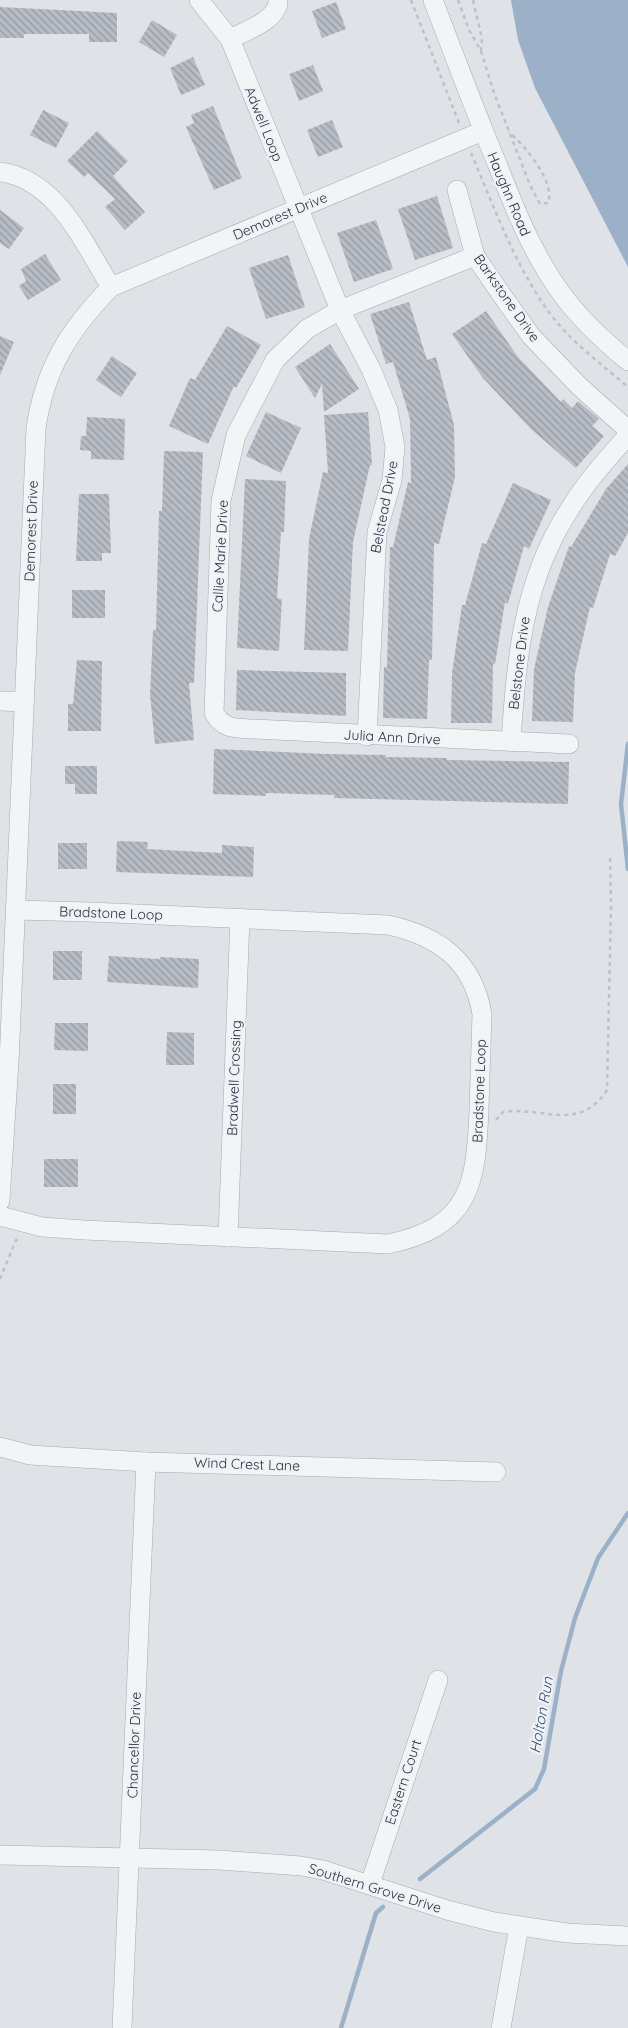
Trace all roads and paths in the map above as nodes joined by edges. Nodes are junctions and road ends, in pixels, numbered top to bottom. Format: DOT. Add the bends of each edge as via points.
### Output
graph roads {
  1 [pos="278,0"];
  2 [pos="433,0"];
  3 [pos="458,0"];
  4 [pos="473,0"];
  5 [pos="207,3"];
  6 [pos="230,38"];
  7 [pos="480,51"];
  8 [pos="483,131"];
  9 [pos="509,132"];
  10 [pos="0,172"];
  11 [pos="457,190"];
  12 [pos="297,209"];
  13 [pos="475,256"];
  14 [pos="111,287"];
  15 [pos="340,310"];
  16 [pos="628,361"];
  17 [pos="628,430"];
  18 [pos="628,435"];
  19 [pos="0,701"];
  20 [pos="24,702"];
  21 [pos="218,720"];
  22 [pos="367,736"];
  23 [pos="511,742"];
  24 [pos="569,744"];
  25 [pos="610,854"];
  26 [pos="15,910"];
  27 [pos="240,918"];
  28 [pos="495,1128"];
  29 [pos="0,1201"];
  30 [pos="0,1216"];
  31 [pos="228,1237"];
  32 [pos="24,1238"];
  33 [pos="0,1279"];
  34 [pos="0,1447"];
  35 [pos="146,1462"];
  36 [pos="496,1472"];
  37 [pos="438,1680"];
  38 [pos="0,1855"];
  39 [pos="129,1859"];
  40 [pos="370,1884"];
  41 [pos="519,1926"];
  42 [pos="628,1936"];
  43 [pos="122,2028"];
  44 [pos="501,2028"];
  1 -- 6 [label="street" via="274,13 268,18"];
  2 -- 8 [label="street, Haughn Road"];
  3 -- 7 [label="path"];
  4 -- 7 [label="path" via="482,40"];
  5 -- 6 [label="street, Adwell Loop"];
  6 -- 12 [label="street, Adwell Loop"];
  7 -- 9 [label="path"];
  8 -- 12 [label="street, Demorest Drive"];
  8 -- 16 [label="street, Haughn Road" via="524,230 550,278 598,336"];
  9 -- 9 [label="path" via="536,198 540,204 548,204 548,189 540,171"];
  10 -- 14 [label="street" via="36,185 60,207"];
  11 -- 13 [label="street, Barkstone Drive"];
  12 -- 14 [label="street, Demorest Drive"];
  12 -- 15 [label="street, Belstead Drive"];
  13 -- 15 [label="street, Callie Marie Drive"];
  13 -- 17 [label="street, Barkstone Drive" via="531,336 579,386"];
  14 -- 20 [label="street, Demorest Drive" via="70,334 51,370 40,401"];
  15 -- 21 [label="street, Callie Marie Drive" via="307,329 275,360 236,435 222,501 214,713"];
  15 -- 22 [label="street, Belstead Drive" via="388,410 395,447 392,480 377,532"];
  18 -- 23 [label="street, Belstone Drive" via="570,507 546,555 526,610 515,669"];
  19 -- 20 [label="street"];
  20 -- 26 [label="street, Demorest Drive"];
  21 -- 22 [label="street, Julia Ann Drive" via="226,727"];
  22 -- 23 [label="street, Julia Ann Drive"];
  23 -- 24 [label="street, Julia Ann Drive"];
  25 -- 28 [label="path" via="607,1090 597,1105 577,1114 503,1112 496,1120"];
  26 -- 27 [label="street, Bradstone Loop"];
  26 -- 29 [label="street, Demorest Drive"];
  27 -- 31 [label="street, Bradwell Crossing"];
  27 -- 31 [label="street, Bradstone Loop" via="388,925 410,930 446,949 461,963 480,998 482,1014 476,1160 462,1202 448,1218 420,1236 388,1244"];
  30 -- 31 [label="street, Bradstone Loop" via="42,1226"];
  32 -- 33 [label="path" via="16,1240"];
  34 -- 35 [label="street, Wind Crest Lane" via="30,1455"];
  35 -- 36 [label="street, Wind Crest Lane"];
  35 -- 39 [label="street, Chancellor Drive"];
  37 -- 40 [label="street, Eastern Court"];
  38 -- 39 [label="street, Southern Grove Drive"];
  39 -- 40 [label="street, Southern Grove Drive" via="283,1863 323,1870"];
  39 -- 43 [label="street, Chancellor Drive"];
  40 -- 41 [label="street, Southern Grove Drive" via="447,1910"];
  41 -- 42 [label="street, Southern Grove Drive" via="567,1933"];
  41 -- 44 [label="street"];
}
